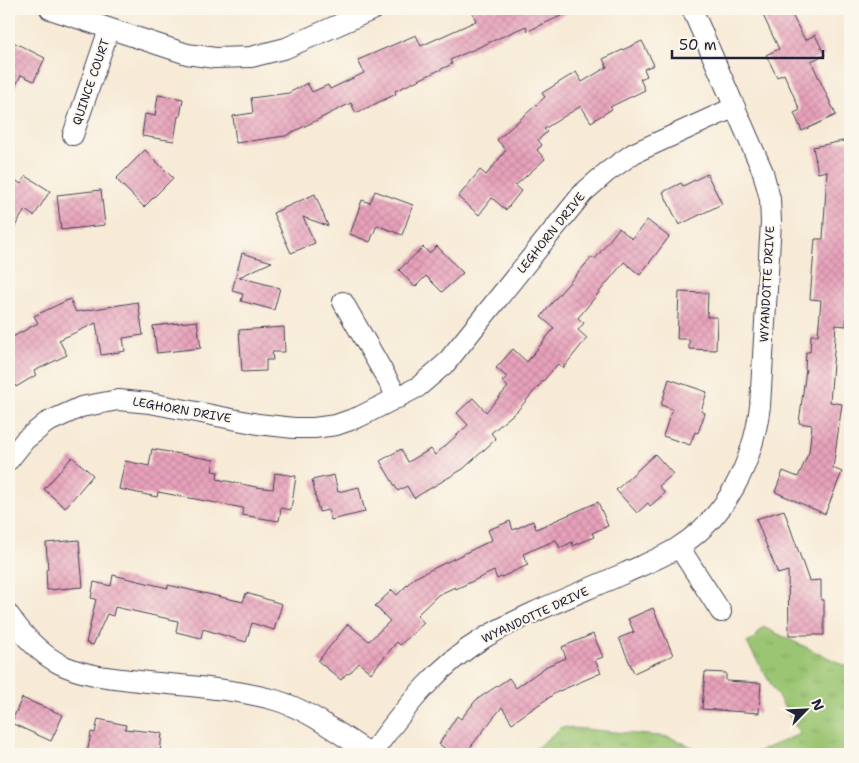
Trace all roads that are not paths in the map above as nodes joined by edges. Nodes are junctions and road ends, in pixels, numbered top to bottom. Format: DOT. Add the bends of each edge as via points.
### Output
graph roads {
  1 [pos="50,9"];
  2 [pos="374,9"];
  3 [pos="692,9"];
  4 [pos="109,29"];
  5 [pos="735,107"];
  6 [pos="73,135"];
  7 [pos="343,302"];
  8 [pos="398,398"];
  9 [pos="9,460"];
  10 [pos="679,547"];
  11 [pos="721,612"];
  12 [pos="9,614"];
  13 [pos="371,754"];
  1 -- 4 [label="street"];
  2 -- 4 [label="street" via="286,48 251,57 215,58 187,54"];
  3 -- 5 [label="street, WYANDOTTE DRIVE"];
  4 -- 6 [label="street, QUINCE COURT"];
  5 -- 8 [label="street, LEGHORN DRIVE" via="634,153 606,172 583,193 446,363 418,387"];
  5 -- 10 [label="street, WYANDOTTE DRIVE" via="763,172 770,199 757,428 751,453 724,504 703,528"];
  7 -- 8 [label="street"];
  8 -- 9 [label="street, LEGHORN DRIVE" via="336,425 308,428 258,424 118,400 81,407 46,423 25,440"];
  10 -- 11 [label="street"];
  10 -- 13 [label="street, WYANDOTTE DRIVE" via="484,638 437,674 413,699"];
  12 -- 13 [label="street" via="18,629 60,664 108,677 244,693 276,700 304,712"];
}
